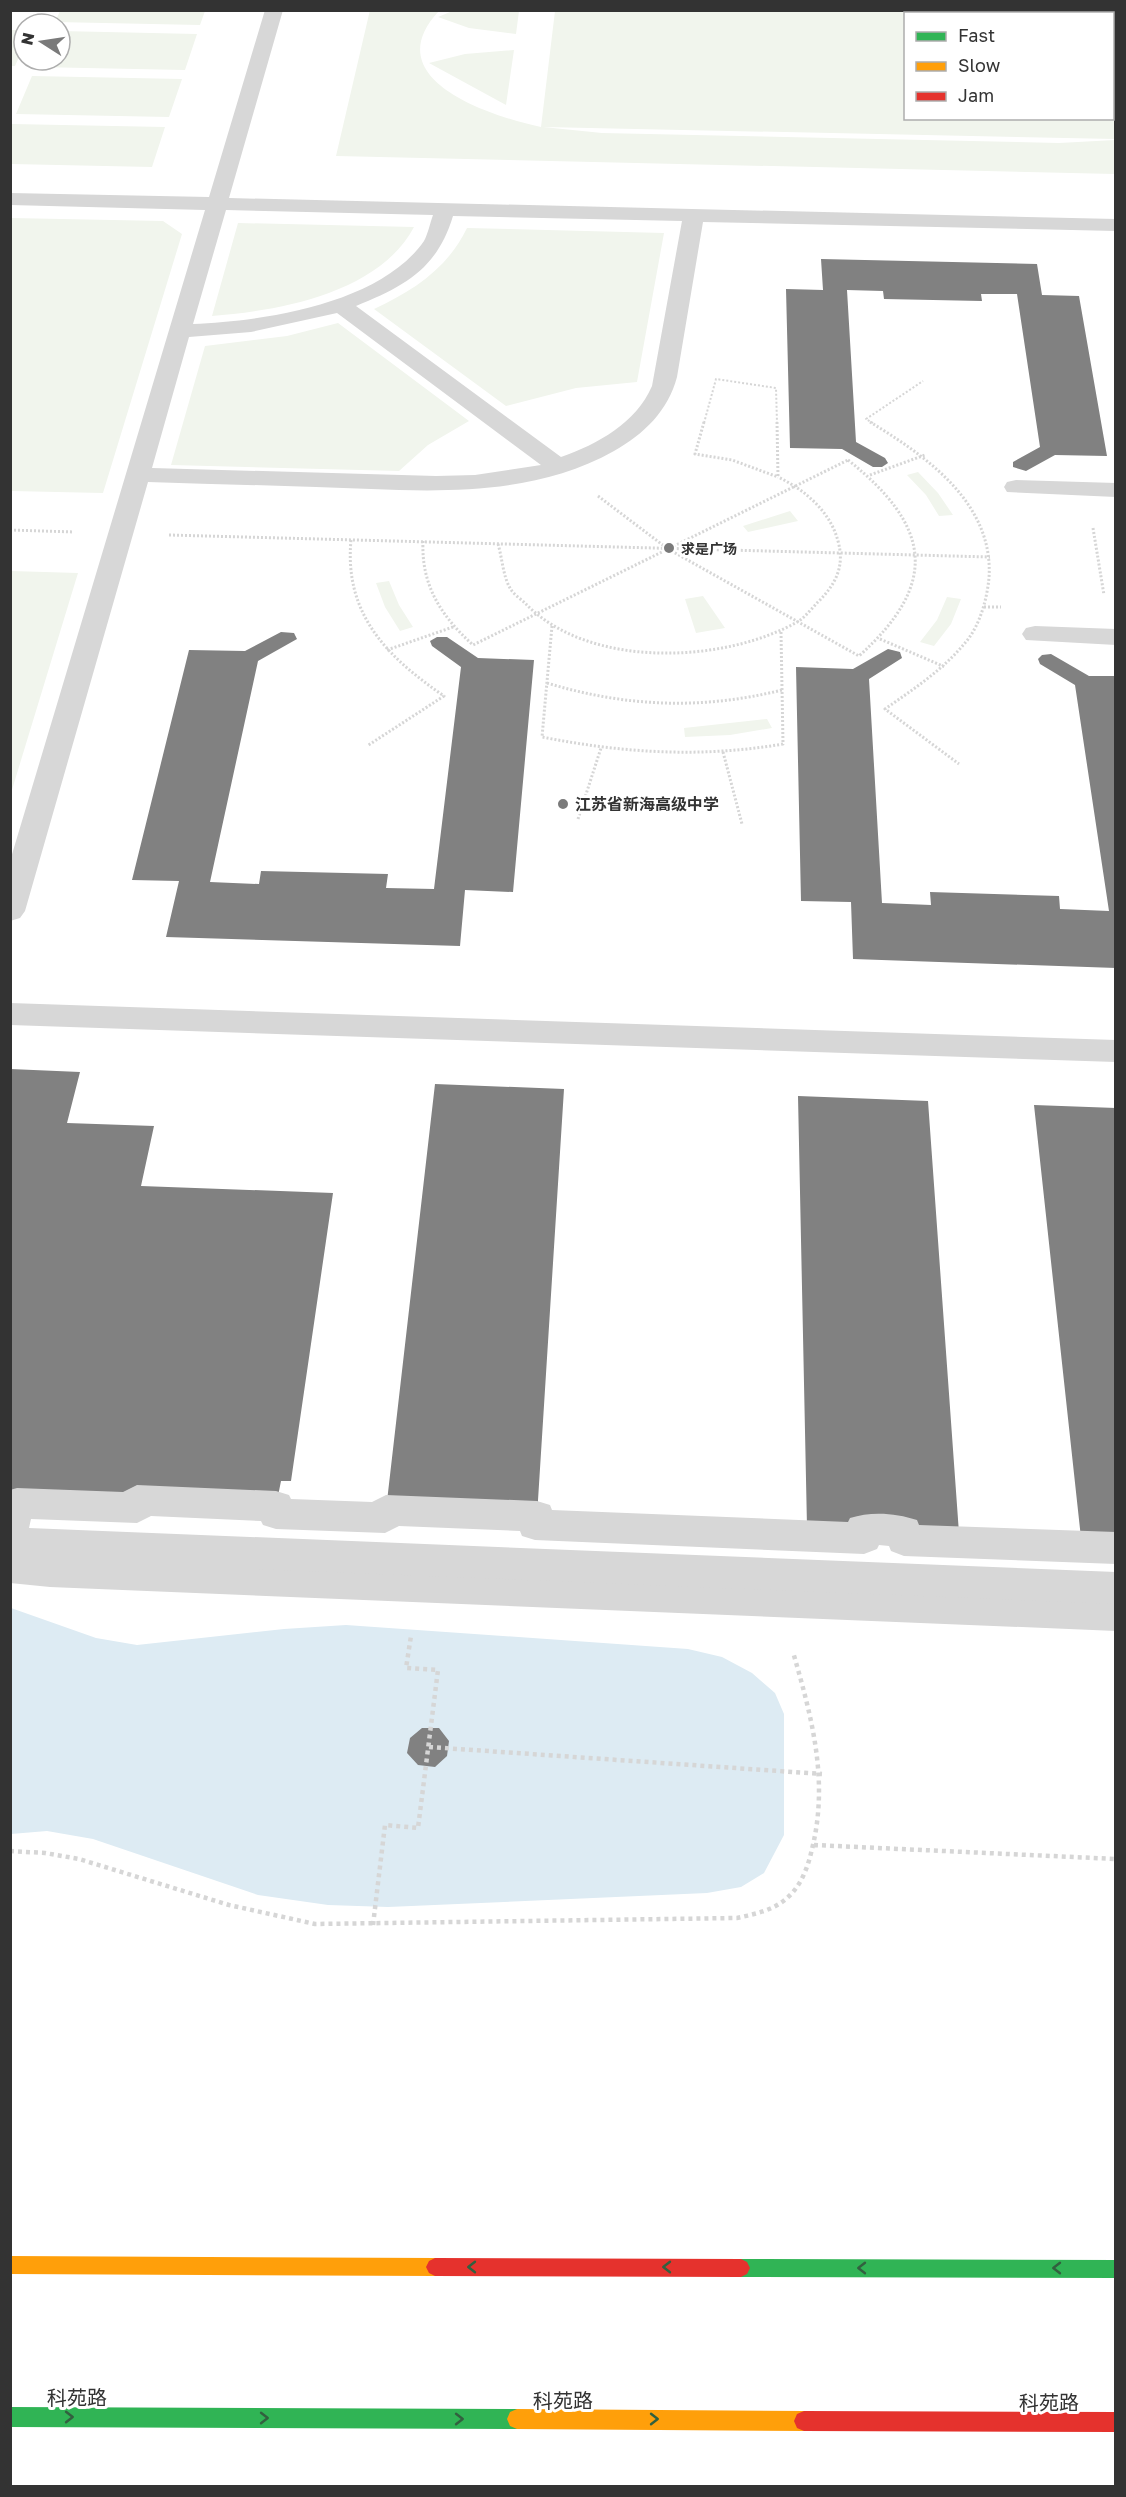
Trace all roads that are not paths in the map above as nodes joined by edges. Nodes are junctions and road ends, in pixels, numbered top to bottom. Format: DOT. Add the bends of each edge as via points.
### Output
graph roads {
  1 [pos="274,10"];
  2 [pos="10,199"];
  3 [pos="218,204"];
  4 [pos="445,209"];
  5 [pos="694,215"];
  6 [pos="1116,225"];
  7 [pos="341,305"];
  8 [pos="181,331"];
  9 [pos="559,466"];
  10 [pos="138,475"];
  11 [pos="1016,487"];
  12 [pos="1116,490"];
  13 [pos="1035,634"];
  14 [pos="1116,637"];
  15 [pos="10,911"];
  16 [pos="10,1014"];
  17 [pos="1116,1051"];
  18 [pos="10,1534"];
  19 [pos="10,1543"];
  20 [pos="1116,1548"];
  21 [pos="10,1567"];
  22 [pos="1116,1588"];
  23 [pos="1116,1615"];
  24 [pos="10,2265"];
  25 [pos="1116,2269"];
  26 [pos="10,2416"];
  27 [pos="1116,2422"];
  1 -- 3 [label="street"];
  2 -- 3 [label="street"];
  3 -- 4 [label="street"];
  3 -- 8 [label="street"];
  4 -- 5 [label="street"];
  4 -- 7 [label="street" via="438,234 420,258 386,283"];
  5 -- 6 [label="street"];
  5 -- 9 [label="street" via="666,377 657,401 630,431"];
  7 -- 8 [label="street" via="261,326"];
  7 -- 9 [label="street"];
  8 -- 10 [label="street"];
  9 -- 10 [label="street" via="502,480 455,483"];
  10 -- 15 [label="street"];
  11 -- 12 [label="street"];
  13 -- 14 [label="street"];
  16 -- 17 [label="street"];
  18 -- 20 [label="street" via="17,1503 137,1508 138,1500 276,1506 276,1514 385,1518 386,1510 537,1516 536,1525 864,1538 863,1529 904,1531 904,1539"];
  19 -- 22 [label="street"];
  21 -- 23 [label="street"];
  25 -- 24 [label="main road, one-way"];
  26 -- 27 [label="main road, 科苑路, one-way"];
}
